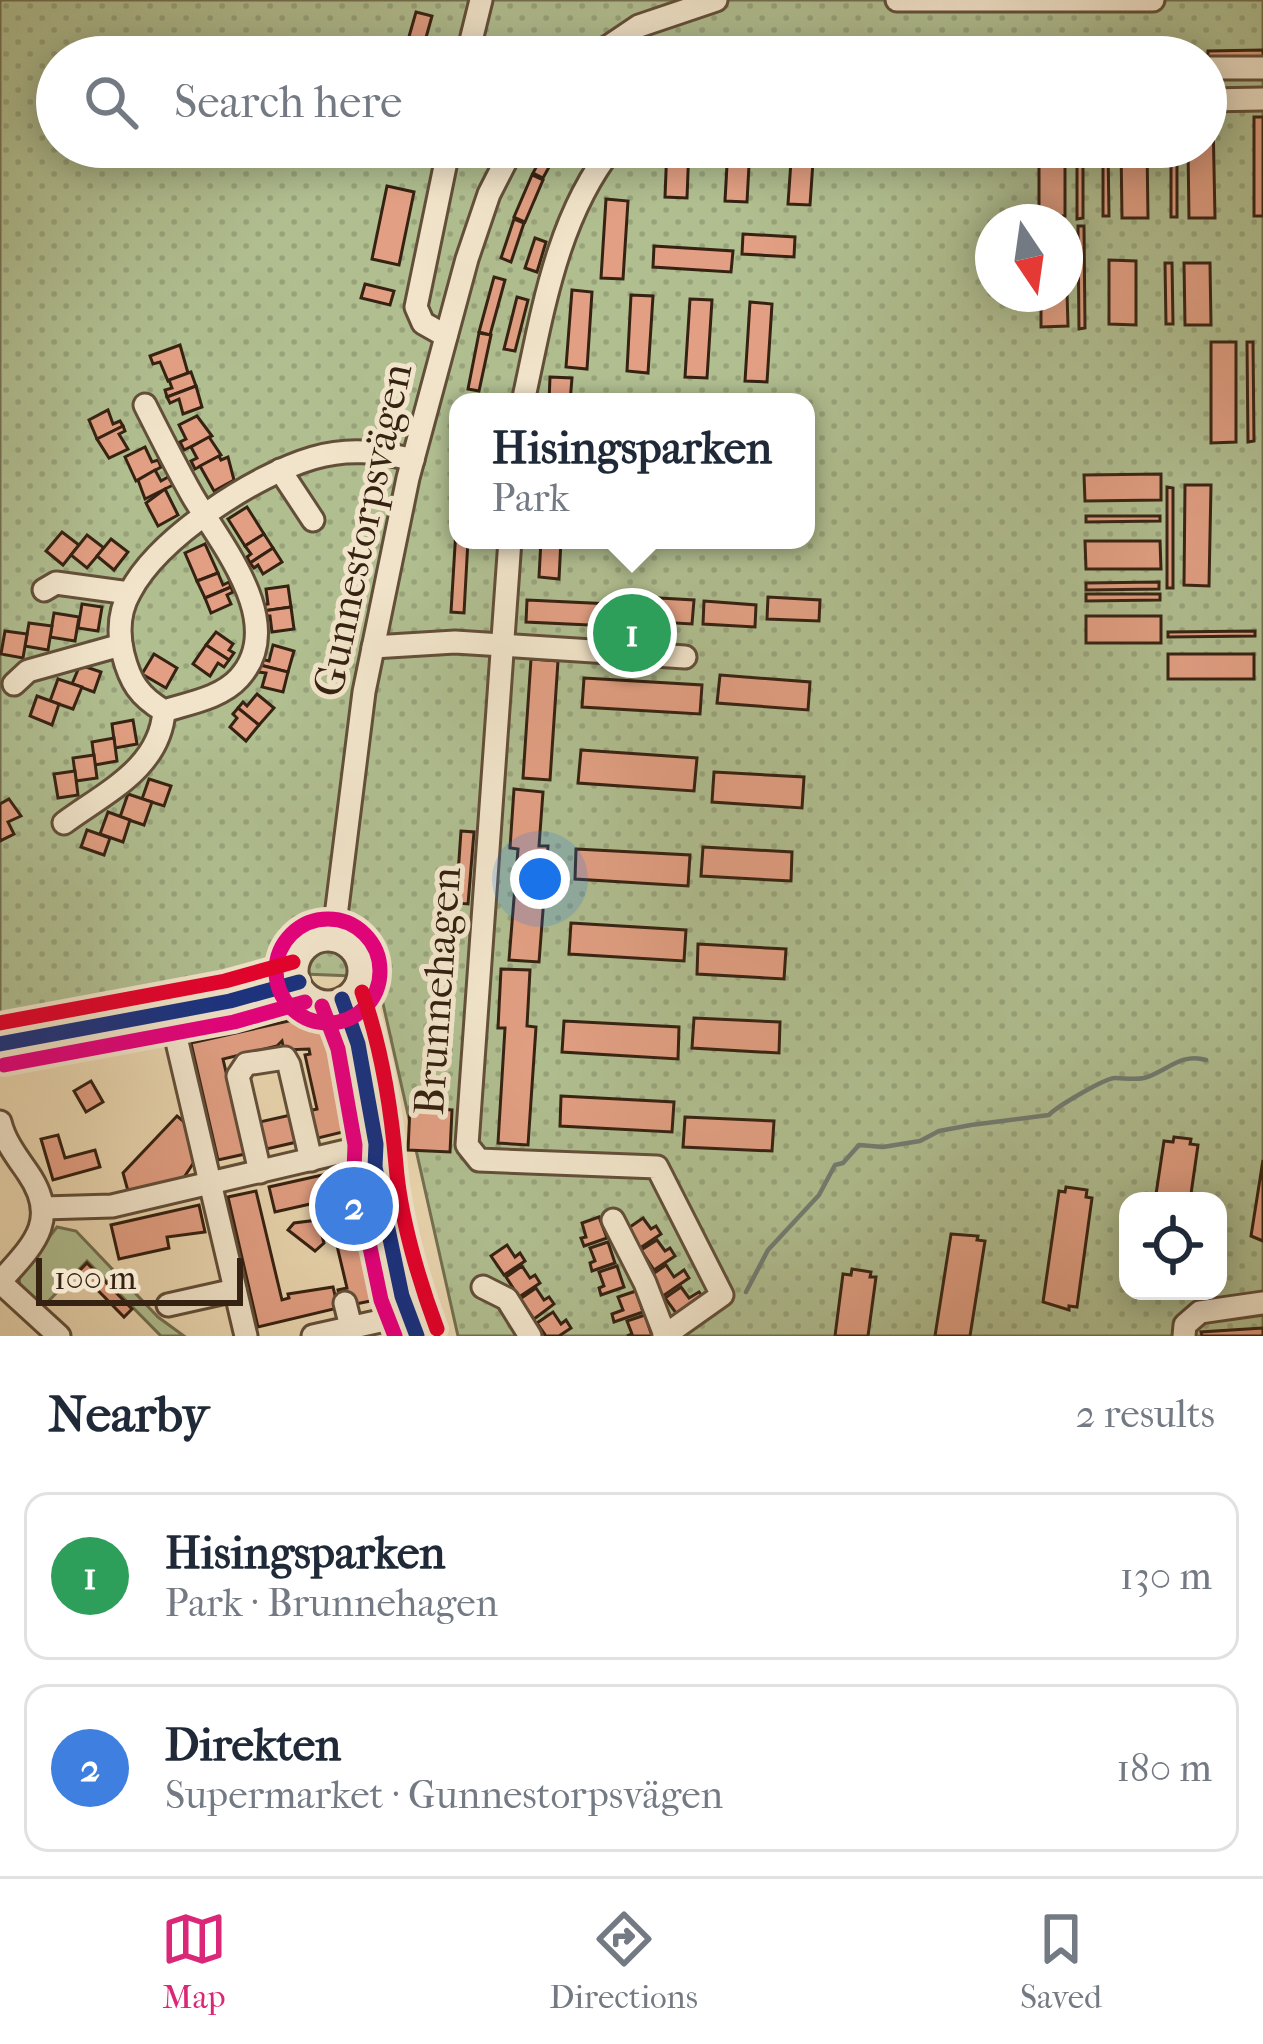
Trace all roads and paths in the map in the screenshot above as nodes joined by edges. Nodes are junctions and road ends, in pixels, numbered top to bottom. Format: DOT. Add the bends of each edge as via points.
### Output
graph roads {
  1 [pos="481,0"];
  2 [pos="716,0"];
  3 [pos="897,0"];
  4 [pos="1153,0"];
  5 [pos="472,36"];
  6 [pos="624,36"];
  7 [pos="1227,68"];
  8 [pos="1263,68"];
  9 [pos="1263,99"];
  10 [pos="1227,100"];
  11 [pos="445,168"];
  12 [pos="502,168"];
  13 [pos="599,168"];
  14 [pos="446,336"];
  15 [pos="525,393"];
  16 [pos="145,405"];
  17 [pos="413,460"];
  18 [pos="280,470"];
  19 [pos="205,517"];
  20 [pos="313,520"];
  21 [pos="509,549"];
  22 [pos="44,590"];
  23 [pos="128,593"];
  24 [pos="375,636"];
  25 [pos="121,645"];
  26 [pos="503,645"];
  27 [pos="685,657"];
  28 [pos="14,684"];
  29 [pos="164,711"];
  30 [pos="64,824"];
  31 [pos="333,940"];
  32 [pos="299,982"];
  33 [pos="342,999"];
  34 [pos="170,1012"];
  35 [pos="0,1043"];
  36 [pos="3,1137"];
  37 [pos="376,1144"];
  38 [pos="310,1160"];
  39 [pos="260,1172"];
  40 [pos="210,1184"];
  41 [pos="43,1208"];
  42 [pos="613,1220"];
  43 [pos="483,1288"];
  44 [pos="235,1290"];
  45 [pos="345,1303"];
  46 [pos="1263,1304"];
  47 [pos="168,1305"];
  48 [pos="414,1325"];
  49 [pos="351,1327"];
  50 [pos="59,1336"];
  51 [pos="246,1336"];
  52 [pos="313,1336"];
  53 [pos="530,1336"];
  54 [pos="664,1336"];
  55 [pos="1184,1336"];
  1 -- 5 [label="street"];
  2 -- 6 [label="street"];
  3 -- 4 [label="street"];
  7 -- 8 [label="street"];
  9 -- 10 [label="street"];
  11 -- 14 [label="street" via="416,307 423,323"];
  12 -- 14 [label="street, Gunnestorpsvägen"];
  13 -- 15 [label="street" via="565,237"];
  14 -- 17 [label="street, Gunnestorpsvägen"];
  16 -- 19 [label="street"];
  17 -- 18 [label="street" via="352,451"];
  17 -- 24 [label="street, Gunnestorpsvägen"];
  18 -- 19 [label="street"];
  18 -- 20 [label="street"];
  19 -- 23 [label="street"];
  19 -- 29 [label="street" via="248,587 254,648 236,681"];
  21 -- 26 [label="street, Brunnehagen"];
  22 -- 23 [label="street" via="56,583"];
  23 -- 25 [label="street"];
  24 -- 26 [label="street"];
  24 -- 31 [label="street, Gunnestorpsvägen"];
  25 -- 28 [label="street" via="28,671"];
  25 -- 29 [label="street" via="134,688"];
  26 -- 27 [label="street"];
  26 -- 54 [label="street, Brunnehagen" via="467,1145 479,1160 657,1167 722,1295"];
  29 -- 30 [label="street" via="145,764"];
  31 -- 32 [label="street" via="304,950"];
  31 -- 33 [label="street" via="359,963 357,983"];
  32 -- 33 [label="street" via="318,1001"];
  32 -- 34 [label="street"];
  33 -- 37 [label="street"];
  34 -- 35 [label="street"];
  34 -- 40 [label="street" via="187,1116"];
  36 -- 41 [label="street"];
  37 -- 38 [label="street"];
  37 -- 48 [label="street" via="414,1295"];
  38 -- 39 [label="street"];
  38 -- 39 [label="street" via="285,1058 246,1064 238,1076"];
  39 -- 40 [label="street"];
  40 -- 41 [label="street" via="112,1206"];
  40 -- 44 [label="street"];
  41 -- 50 [label="street" via="38,1236 0,1282"];
  42 -- 54 [label="street"];
  43 -- 53 [label="street" via="507,1299"];
  44 -- 47 [label="street"];
  44 -- 51 [label="street"];
  45 -- 49 [label="street"];
  46 -- 55 [label="street" via="1200,1312"];
  48 -- 49 [label="street"];
  49 -- 52 [label="street"];
}
